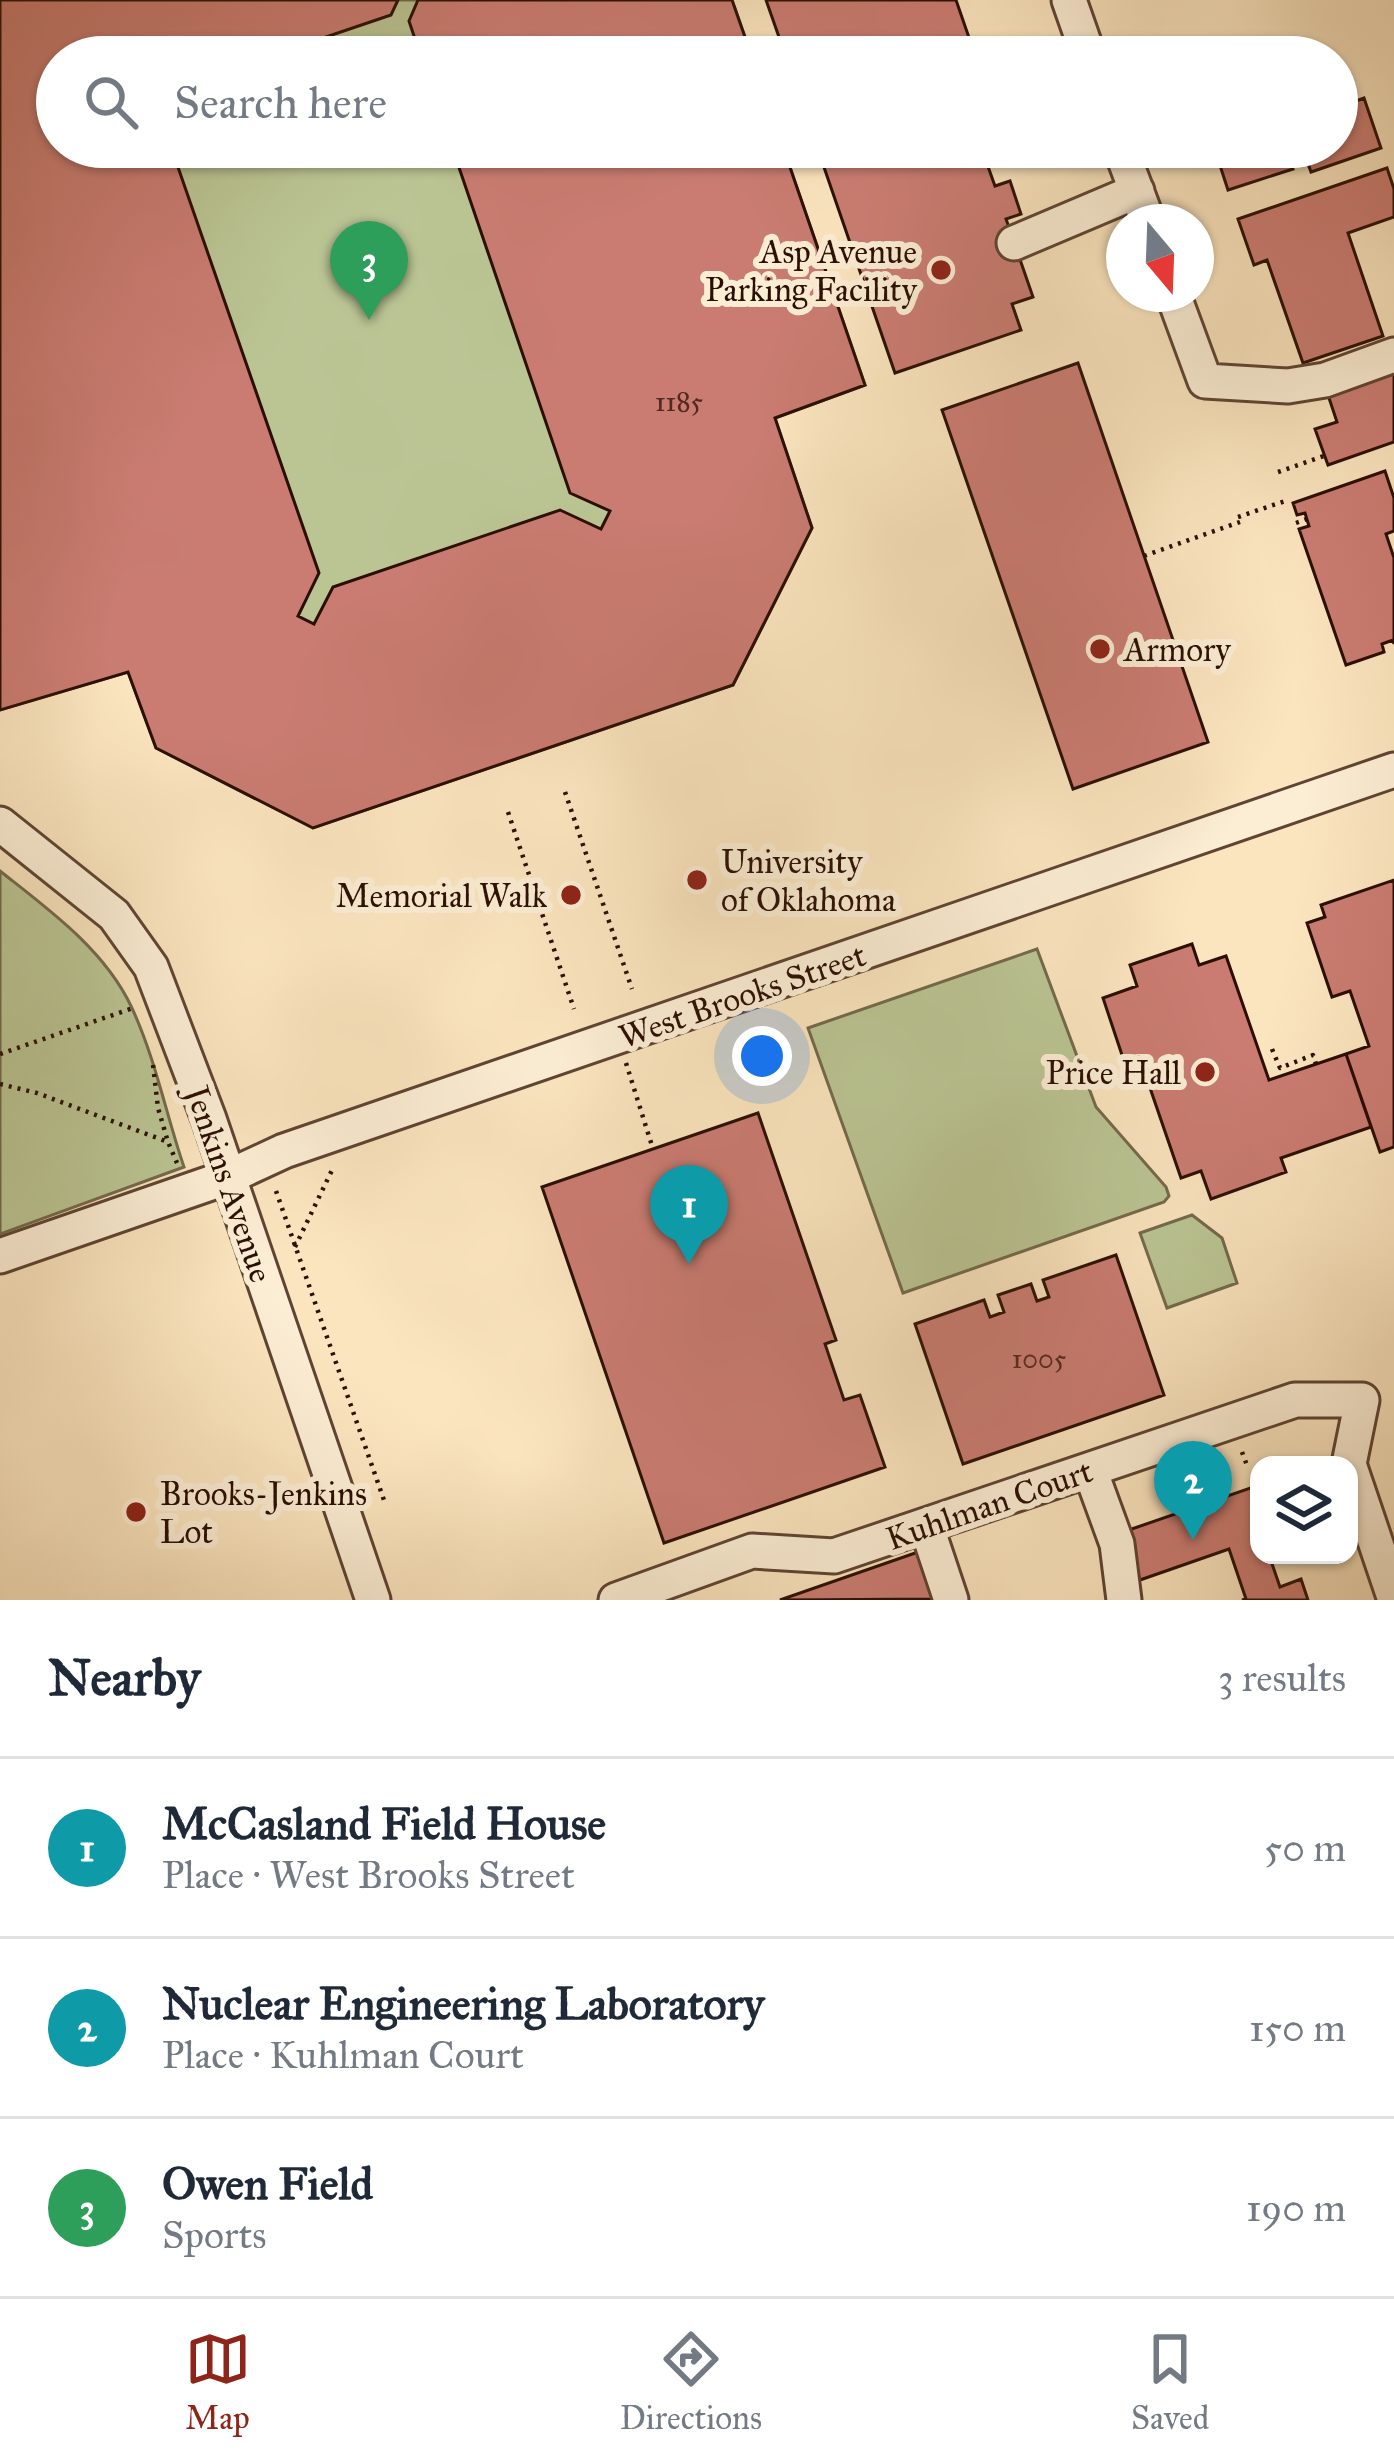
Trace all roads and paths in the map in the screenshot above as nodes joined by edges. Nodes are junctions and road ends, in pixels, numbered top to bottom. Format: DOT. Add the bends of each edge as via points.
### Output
graph roads {
  1 [pos="1069,0"];
  2 [pos="1082,36"];
  3 [pos="1128,168"];
  4 [pos="1141,204"];
  5 [pos="1106,217"];
  6 [pos="1014,243"];
  7 [pos="1180,312"];
  8 [pos="1394,356"];
  9 [pos="1324,456"];
  10 [pos="1278,472"];
  11 [pos="1288,500"];
  12 [pos="1307,520"];
  13 [pos="1296,523"];
  14 [pos="1144,556"];
  15 [pos="1394,770"];
  16 [pos="565,792"];
  17 [pos="508,812"];
  18 [pos="0,824"];
  19 [pos="632,989"];
  20 [pos="144,1004"];
  21 [pos="574,1009"];
  22 [pos="618,1038"];
  23 [pos="147,1048"];
  24 [pos="1272,1049"];
  25 [pos="0,1054"];
  26 [pos="1316,1064"];
  27 [pos="0,1084"];
  28 [pos="168,1142"];
  29 [pos="653,1149"];
  30 [pos="265,1160"];
  31 [pos="228,1177"];
  32 [pos="187,1191"];
  33 [pos="0,1256"];
  34 [pos="1238,1441"];
  35 [pos="1210,1451"];
  36 [pos="1182,1460"];
  37 [pos="1247,1468"];
  38 [pos="1156,1469"];
  39 [pos="1090,1470"];
  40 [pos="1219,1478"];
  41 [pos="1191,1488"];
  42 [pos="1166,1496"];
  43 [pos="385,1503"];
  44 [pos="926,1525"];
  45 [pos="1394,1597"];
  46 [pos="373,1600"];
  47 [pos="616,1600"];
  48 [pos="951,1600"];
  49 [pos="1124,1600"];
  1 -- 2 [label="street"];
  3 -- 4 [label="street"];
  5 -- 6 [label="street"];
  7 -- 8 [label="street" via="1205,381 1288,386"];
  9 -- 10 [label="path"];
  11 -- 14 [label="path"];
  12 -- 13 [label="path"];
  15 -- 22 [label="street, West Brooks Street"];
  16 -- 19 [label="path"];
  17 -- 21 [label="path"];
  18 -- 20 [label="street, Jenkins Avenue" via="114,915 151,967"];
  20 -- 25 [label="path"];
  20 -- 31 [label="street, Jenkins Avenue"];
  22 -- 29 [label="path"];
  22 -- 30 [label="street, West Brooks Street"];
  23 -- 28 [label="path"];
  24 -- 26 [label="path" via="1280,1068 1313,1055"];
  27 -- 28 [label="path"];
  28 -- 32 [label="path"];
  30 -- 31 [label="street, West Brooks Street"];
  30 -- 43 [label="path"];
  31 -- 32 [label="street, West Brooks Street"];
  31 -- 46 [label="street, Jenkins Avenue"];
  32 -- 33 [label="street, West Brooks Street"];
  34 -- 37 [label="path"];
  35 -- 40 [label="path"];
  36 -- 41 [label="path"];
  38 -- 42 [label="path"];
  39 -- 44 [label="street, Kuhlman Court"];
  39 -- 45 [label="street, Kuhlman Court" via="1295,1400 1362,1400 1349,1464"];
  39 -- 49 [label="street" via="1117,1544"];
  44 -- 47 [label="street, Kuhlman Court" via="834,1556 752,1551"];
  44 -- 48 [label="street"];
}
